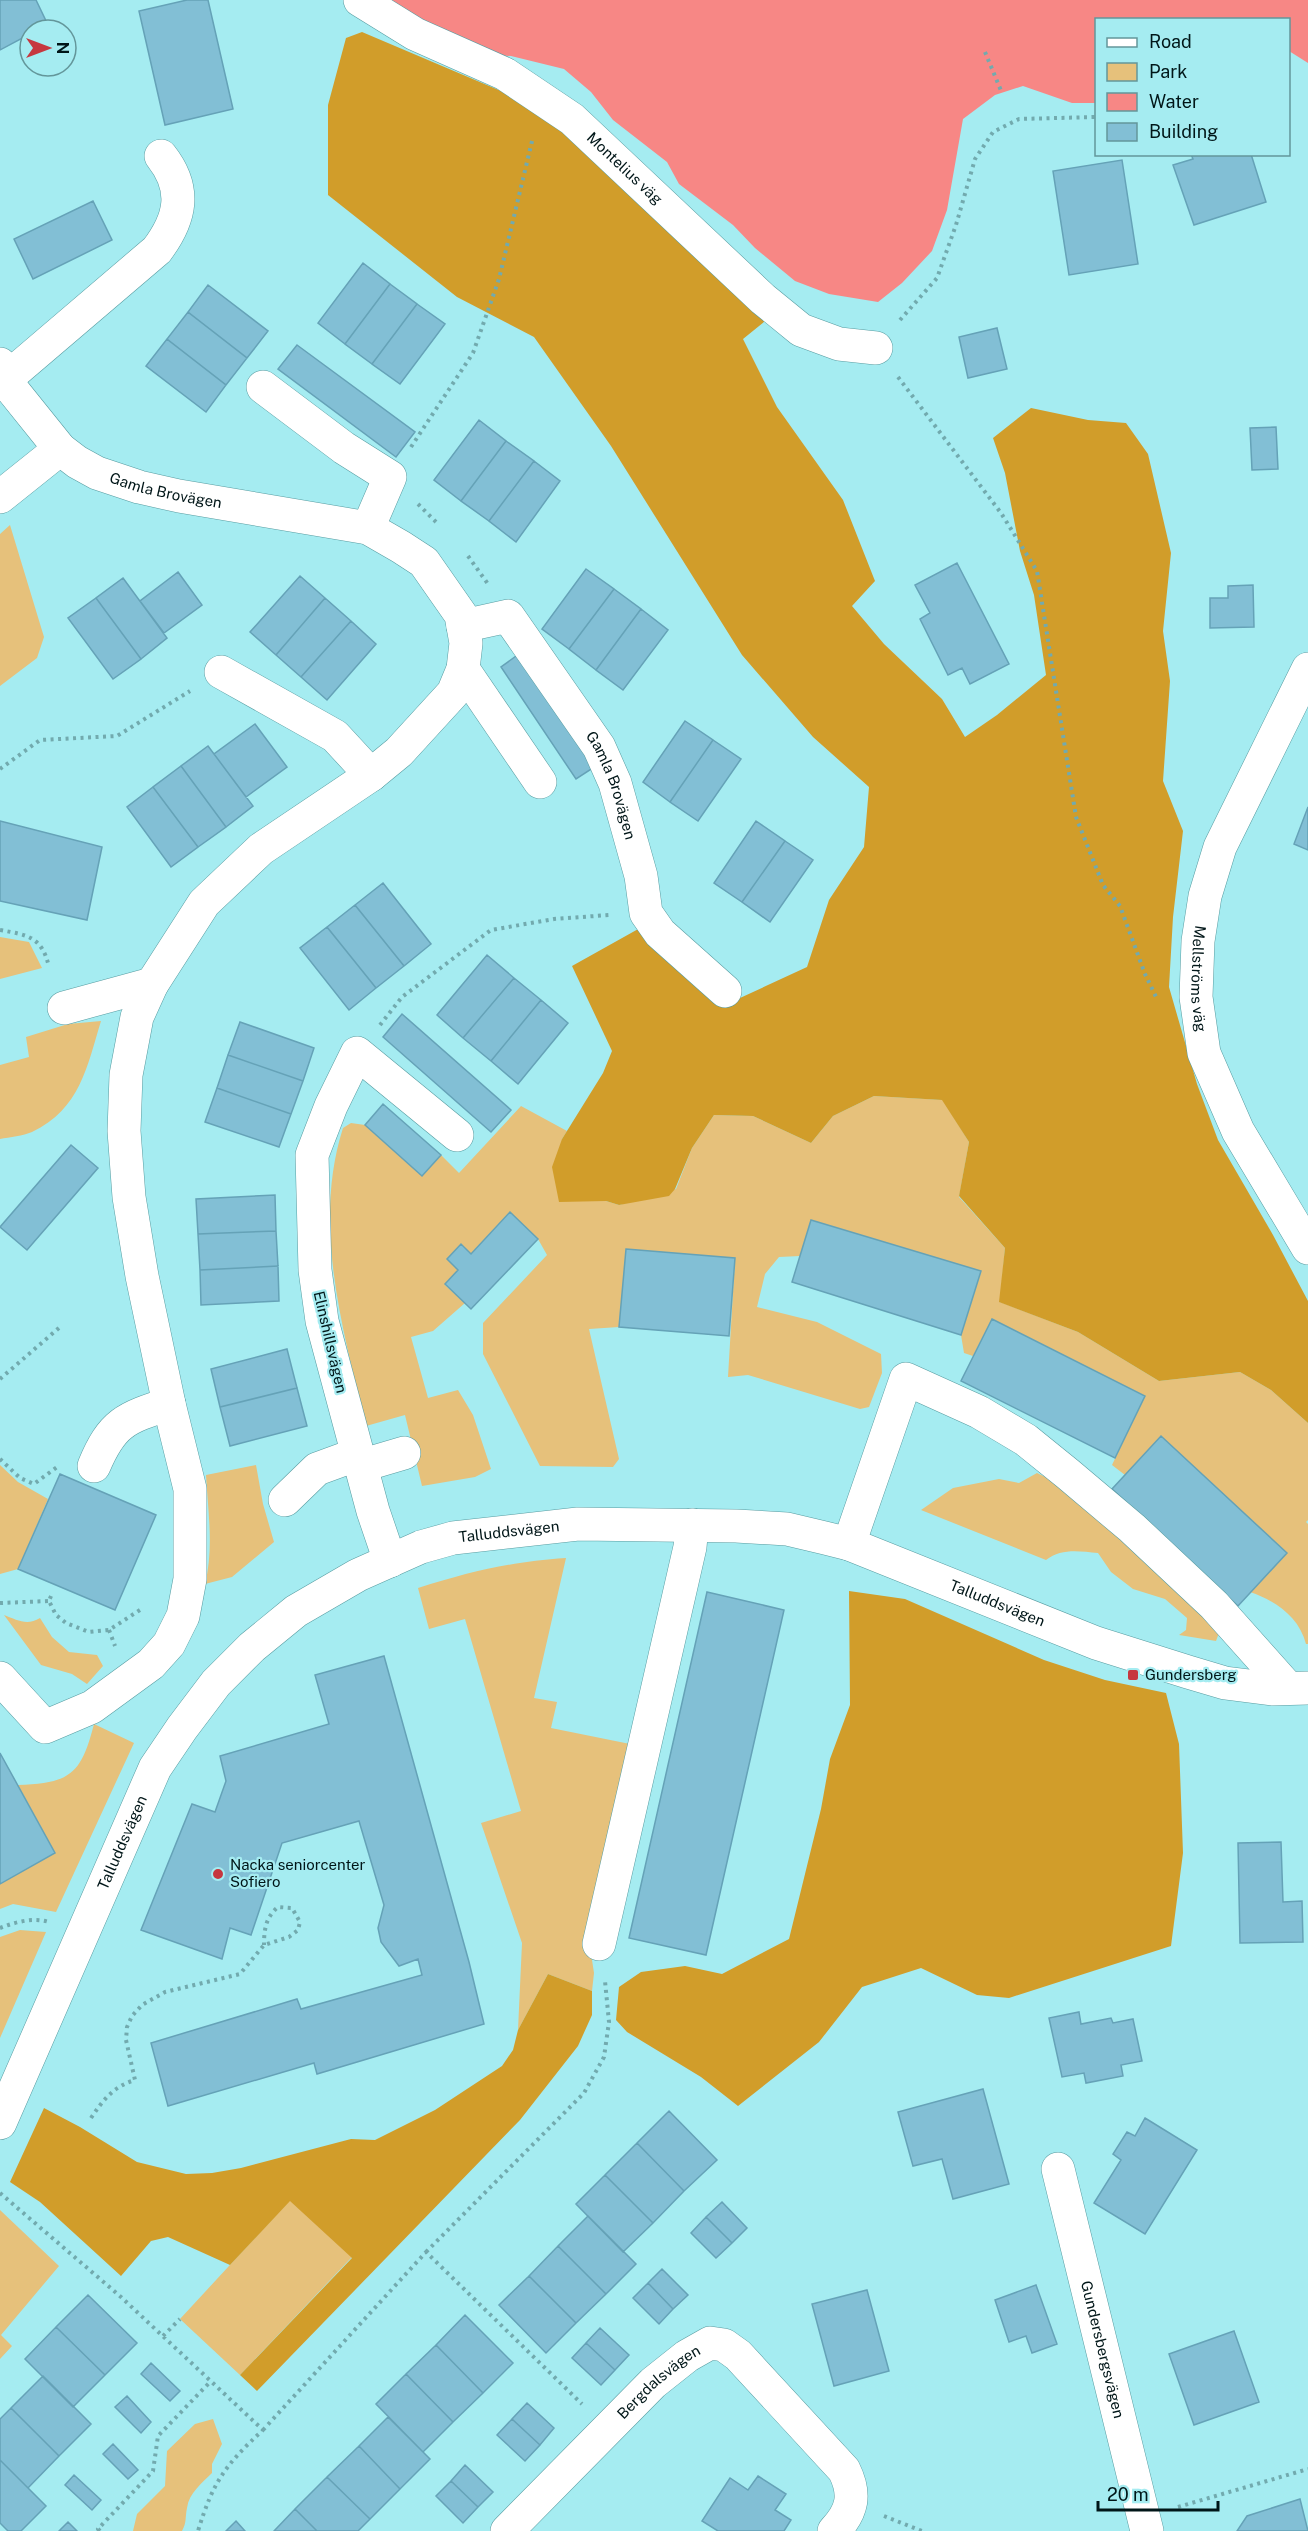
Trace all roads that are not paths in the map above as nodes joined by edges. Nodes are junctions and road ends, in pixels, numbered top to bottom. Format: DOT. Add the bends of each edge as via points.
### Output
graph roads {
  1 [pos="360,0"];
  2 [pos="161,156"];
  3 [pos="876,348"];
  4 [pos="3,371"];
  5 [pos="262,387"];
  6 [pos="60,449"];
  7 [pos="0,497"];
  8 [pos="368,528"];
  9 [pos="463,626"];
  10 [pos="463,669"];
  11 [pos="1308,669"];
  12 [pos="221,672"];
  13 [pos="371,775"];
  14 [pos="540,782"];
  15 [pos="152,984"];
  16 [pos="725,991"];
  17 [pos="64,1008"];
  18 [pos="457,1135"];
  19 [pos="1308,1248"];
  20 [pos="169,1404"];
  21 [pos="404,1453"];
  22 [pos="359,1460"];
  23 [pos="94,1466"];
  24 [pos="285,1500"];
  25 [pos="692,1525"];
  26 [pos="849,1544"];
  27 [pos="390,1561"];
  28 [pos="0,1678"];
  29 [pos="1298,1688"];
  30 [pos="599,1944"];
  31 [pos="0,2122"];
  32 [pos="1058,2169"];
  33 [pos="1145,2524"];
  34 [pos="507,2531"];
  35 [pos="834,2531"];
  1 -- 3 [label="street, Montelius väg" via="415,34 505,74 572,119 801,330 839,344"];
  2 -- 4 [label="street, Gamla Brovägen" via="172,170 178,205 171,232 158,250"];
  4 -- 6 [label="street, Gamla Brovägen" via="11,388"];
  5 -- 8 [label="street" via="390,477"];
  6 -- 7 [label="street"];
  6 -- 8 [label="street, Gamla Brovägen" via="97,473 139,487"];
  8 -- 9 [label="street, Gamla Brovägen" via="424,562 461,615"];
  9 -- 10 [label="street, Gamla Brovägen"];
  9 -- 16 [label="street, Gamla Brovägen" via="508,616 598,747 615,783 641,876 646,913 660,933"];
  10 -- 13 [label="street, Gamla Brovägen" via="453,693 399,752"];
  10 -- 14 [label="street"];
  11 -- 19 [label="street, Mellströms väg" via="1220,847 1205,896 1196,997 1204,1053 1238,1131"];
  12 -- 13 [label="street" via="335,736"];
  13 -- 15 [label="street, Gamla Brovägen" via="261,849 226,879 204,903"];
  15 -- 17 [label="street"];
  15 -- 20 [label="street, Gamla Brovägen" via="137,1017 126,1075 124,1131 129,1197 142,1276"];
  18 -- 22 [label="street, Elinshillsvägen" via="357,1053 312,1155 315,1270 322,1321"];
  20 -- 23 [label="street" via="138,1414 117,1428 105,1440"];
  20 -- 28 [label="street, Gamla Brovägen" via="190,1489 190,1579 183,1616 169,1644 151,1664 92,1707 45,1727"];
  21 -- 22 [label="street"];
  22 -- 24 [label="street" via="317,1469"];
  22 -- 27 [label="street, Elinshillsvägen"];
  25 -- 26 [label="street, Talluddsvägen" via="787,1529"];
  25 -- 27 [label="street, Talluddsvägen" via="578,1524 500,1532 453,1538"];
  25 -- 30 [label="street"];
  26 -- 29 [label="street, Talluddsvägen" via="1096,1643 1225,1683"];
  26 -- 29 [label="street" via="906,1380 1026,1440 1132,1528"];
  27 -- 31 [label="street, Talluddsvägen" via="296,1611 216,1683 182,1728 155,1768"];
  32 -- 33 [label="street, Gundersbergsvägen"];
  34 -- 35 [label="street, Bergdalsvägen" via="653,2383 710,2343 724,2345 738,2355 844,2470 852,2484 852,2503"];
}
